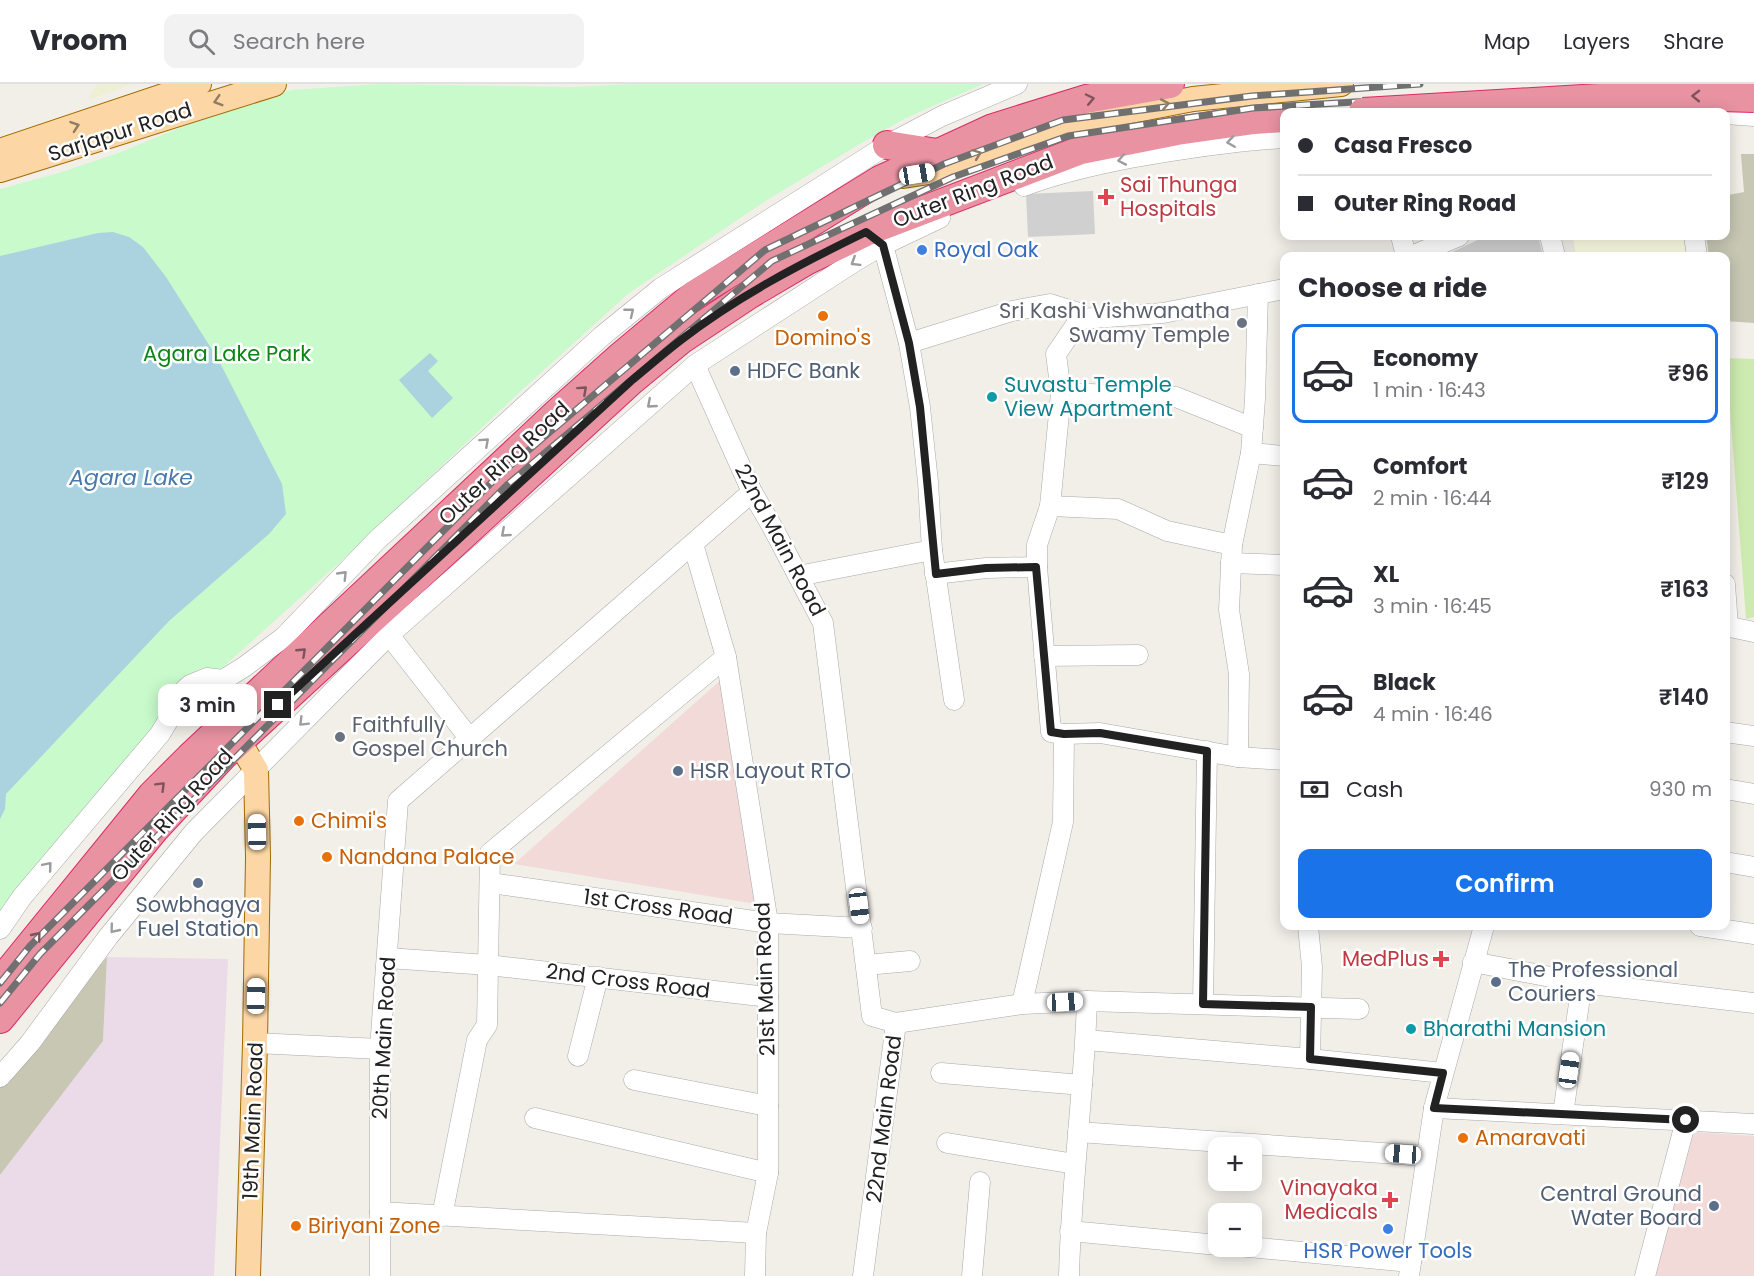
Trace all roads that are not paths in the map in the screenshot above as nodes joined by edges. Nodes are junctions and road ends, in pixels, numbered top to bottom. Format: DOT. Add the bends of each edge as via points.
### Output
graph roads {
  1 [pos="199,84"];
  2 [pos="274,84"];
  3 [pos="1017,84"];
  4 [pos="1170,84"];
  5 [pos="1341,84"];
  6 [pos="1594,84"];
  7 [pos="1754,98"];
  8 [pos="1431,108"];
  9 [pos="1597,108"];
  10 [pos="1730,114"];
  11 [pos="1754,116"];
  12 [pos="1280,118"];
  13 [pos="1280,138"];
  14 [pos="887,145"];
  15 [pos="0,151"];
  16 [pos="937,153"];
  17 [pos="0,170"];
  18 [pos="880,180"];
  19 [pos="874,239"];
  20 [pos="1450,240"];
  21 [pos="1421,252"];
  22 [pos="1280,290"];
  23 [pos="1258,294"];
  24 [pos="1080,319"];
  25 [pos="909,343"];
  26 [pos="695,365"];
  27 [pos="1061,393"];
  28 [pos="1253,428"];
  29 [pos="1251,453"];
  30 [pos="1280,456"];
  31 [pos="752,492"];
  32 [pos="1050,506"];
  33 [pos="693,544"];
  34 [pos="932,550"];
  35 [pos="1231,554"];
  36 [pos="1280,564"];
  37 [pos="1036,567"];
  38 [pos="936,574"];
  39 [pos="798,576"];
  40 [pos="1730,627"];
  41 [pos="1754,632"];
  42 [pos="389,635"];
  43 [pos="1138,655"];
  44 [pos="1044,656"];
  45 [pos="726,657"];
  46 [pos="954,700"];
  47 [pos="1730,733"];
  48 [pos="230,734"];
  49 [pos="1064,734"];
  50 [pos="1754,736"];
  51 [pos="470,739"];
  52 [pos="1207,751"];
  53 [pos="1238,757"];
  54 [pos="1280,760"];
  55 [pos="256,770"];
  56 [pos="1730,790"];
  57 [pos="1754,794"];
  58 [pos="1730,863"];
  59 [pos="1754,867"];
  60 [pos="491,883"];
  61 [pos="768,923"];
  62 [pos="862,928"];
  63 [pos="0,929"];
  64 [pos="1308,930"];
  65 [pos="1483,930"];
  66 [pos="1727,930"];
  67 [pos="1754,934"];
  68 [pos="387,957"];
  69 [pos="910,961"];
  70 [pos="1473,963"];
  71 [pos="488,965"];
  72 [pos="866,965"];
  73 [pos="598,977"];
  74 [pos="0,982"];
  75 [pos="1582,983"];
  76 [pos="768,997"];
  77 [pos="1087,1001"];
  78 [pos="1754,1003"];
  79 [pos="1022,1004"];
  80 [pos="1203,1004"];
  81 [pos="1311,1007"];
  82 [pos="1359,1009"];
  83 [pos="0,1019"];
  84 [pos="897,1023"];
  85 [pos="1086,1040"];
  86 [pos="255,1043"];
  87 [pos="380,1049"];
  88 [pos="578,1056"];
  89 [pos="1310,1059"];
  90 [pos="941,1073"];
  91 [pos="1443,1073"];
  92 [pos="0,1077"];
  93 [pos="634,1080"];
  94 [pos="1082,1085"];
  95 [pos="768,1106"];
  96 [pos="1434,1108"];
  97 [pos="1563,1114"];
  98 [pos="535,1119"];
  99 [pos="1686,1120"];
  100 [pos="1754,1124"];
  101 [pos="1078,1132"];
  102 [pos="947,1143"];
  103 [pos="1426,1156"];
  104 [pos="1075,1164"];
  105 [pos="768,1173"];
  106 [pos="980,1182"];
  107 [pos="380,1212"];
  108 [pos="442,1216"];
  109 [pos="1070,1232"];
  110 [pos="756,1233"];
  111 [pos="1208,1244"];
  112 [pos="1262,1249"];
  113 [pos="1410,1269"];
  114 [pos="248,1276"];
  115 [pos="380,1276"];
  116 [pos="755,1276"];
  117 [pos="864,1276"];
  118 [pos="972,1276"];
  119 [pos="1069,1276"];
  120 [pos="1645,1276"];
  15 -- 1 [label="main road, Sarjapur Road, one-way"];
  2 -- 17 [label="main road, Sarjapur Road, one-way"];
  3 -- 14 [label="street"];
  16 -- 4 [label="highway, Outer Ring Road, one-way" via="1025,117 1086,99"];
  18 -- 5 [label="main road, Outer Ring Road, one-way" via="936,171 1079,121 1193,99"];
  6 -- 9 [label="main road"];
  7 -- 8 [label="highway, one-way, bridge" via="1650,95"];
  10 -- 11 [label="street"];
  12 -- 19 [label="highway, Outer Ring Road" via="1177,131 1081,150"];
  13 -- 19 [label="street, one-way" via="1179,149 1074,171 1035,181"];
  14 -- 16 [label="highway"];
  63 -- 14 [label="street, one-way" via="22,897 160,734 178,696 190,685 207,678 223,680 284,637 377,540 602,336 661,288"];
  16 -- 18 [label="highway, Outer Ring Road"];
  48 -- 18 [label="highway, Outer Ring Road, one-way" via="556,414 621,356 694,295"];
  19 -- 25 [label="street"];
  19 -- 26 [label="street, one-way"];
  19 -- 48 [label="highway, Outer Ring Road" via="806,261 682,339"];
  20 -- 21 [label="street"];
  22 -- 23 [label="street"];
  23 -- 24 [label="street" via="1163,313"];
  23 -- 28 [label="street"];
  24 -- 25 [label="street" via="1076,312 1050,304 1012,311"];
  24 -- 27 [label="street" via="1056,354"];
  25 -- 34 [label="street" via="920,407"];
  26 -- 31 [label="street, 22nd Main Road"];
  26 -- 42 [label="street, one-way"];
  27 -- 28 [label="street" via="1176,397"];
  27 -- 32 [label="street"];
  28 -- 29 [label="street"];
  29 -- 30 [label="street"];
  29 -- 35 [label="street"];
  31 -- 33 [label="street"];
  31 -- 39 [label="street, 22nd Main Road"];
  32 -- 35 [label="street" via="1118,509"];
  32 -- 37 [label="street" via="1037,545"];
  33 -- 45 [label="street, 21st Main Road"];
  33 -- 51 [label="street"];
  34 -- 38 [label="street"];
  34 -- 39 [label="street"];
  35 -- 36 [label="street"];
  35 -- 53 [label="street" via="1229,610 1239,674"];
  37 -- 38 [label="street"];
  37 -- 44 [label="street"];
  38 -- 46 [label="street"];
  39 -- 62 [label="street, 22nd Main Road" via="823,622"];
  40 -- 41 [label="street"];
  42 -- 51 [label="street"];
  42 -- 55 [label="street, one-way"];
  43 -- 44 [label="street"];
  44 -- 49 [label="street" via="1051,732"];
  45 -- 60 [label="street" via="490,853"];
  45 -- 61 [label="street, 21st Main Road"];
  47 -- 50 [label="street"];
  48 -- 55 [label="main road"];
  74 -- 48 [label="highway, Outer Ring Road, one-way" via="152,795"];
  48 -- 83 [label="highway, Outer Ring Road"];
  49 -- 52 [label="street" via="1100,733"];
  49 -- 79 [label="street" via="1063,822"];
  51 -- 68 [label="street, 20th Main Road" via="398,801"];
  52 -- 53 [label="street"];
  52 -- 80 [label="street"];
  53 -- 54 [label="street"];
  55 -- 86 [label="main road, 19th Main Road"];
  55 -- 92 [label="street, one-way" via="164,867"];
  56 -- 57 [label="street"];
  58 -- 59 [label="street"];
  60 -- 61 [label="street, 1st Cross Road"];
  60 -- 71 [label="street"];
  61 -- 62 [label="street, 1st Cross Road"];
  61 -- 76 [label="street, 21st Main Road"];
  62 -- 72 [label="street, 22nd Main Road"];
  64 -- 81 [label="street"];
  65 -- 70 [label="street"];
  66 -- 67 [label="street"];
  68 -- 71 [label="street, 2nd Cross Road"];
  68 -- 87 [label="street, 20th Main Road"];
  69 -- 72 [label="street"];
  70 -- 75 [label="street"];
  70 -- 91 [label="street"];
  71 -- 73 [label="street, 2nd Cross Road"];
  71 -- 108 [label="street" via="487,1025 477,1040"];
  72 -- 84 [label="street, 22nd Main Road" via="872,1016"];
  73 -- 76 [label="street, 2nd Cross Road"];
  73 -- 88 [label="street"];
  75 -- 78 [label="street"];
  75 -- 97 [label="street"];
  76 -- 95 [label="street, 21st Main Road"];
  77 -- 79 [label="street"];
  77 -- 80 [label="street"];
  77 -- 85 [label="street"];
  79 -- 84 [label="street"];
  80 -- 81 [label="street"];
  81 -- 82 [label="street"];
  81 -- 89 [label="street"];
  84 -- 117 [label="street, 22nd Main Road"];
  85 -- 89 [label="street"];
  85 -- 94 [label="street"];
  86 -- 87 [label="street"];
  86 -- 114 [label="main road, 19th Main Road"];
  87 -- 107 [label="street, 20th Main Road"];
  89 -- 91 [label="street"];
  90 -- 94 [label="street"];
  91 -- 96 [label="street"];
  93 -- 95 [label="street"];
  94 -- 101 [label="street"];
  95 -- 105 [label="street, 21st Main Road"];
  96 -- 97 [label="street"];
  96 -- 103 [label="street"];
  97 -- 99 [label="street"];
  98 -- 105 [label="street"];
  99 -- 100 [label="street"];
  99 -- 120 [label="street"];
  101 -- 103 [label="street"];
  101 -- 104 [label="street"];
  102 -- 104 [label="street"];
  103 -- 113 [label="street"];
  104 -- 109 [label="street"];
  105 -- 110 [label="street, 21st Main Road"];
  106 -- 118 [label="street"];
  107 -- 108 [label="street"];
  107 -- 115 [label="street, 20th Main Road"];
  108 -- 110 [label="street"];
  109 -- 111 [label="street"];
  109 -- 119 [label="street"];
  110 -- 116 [label="street, 21st Main Road"];
  112 -- 113 [label="street"];
}
